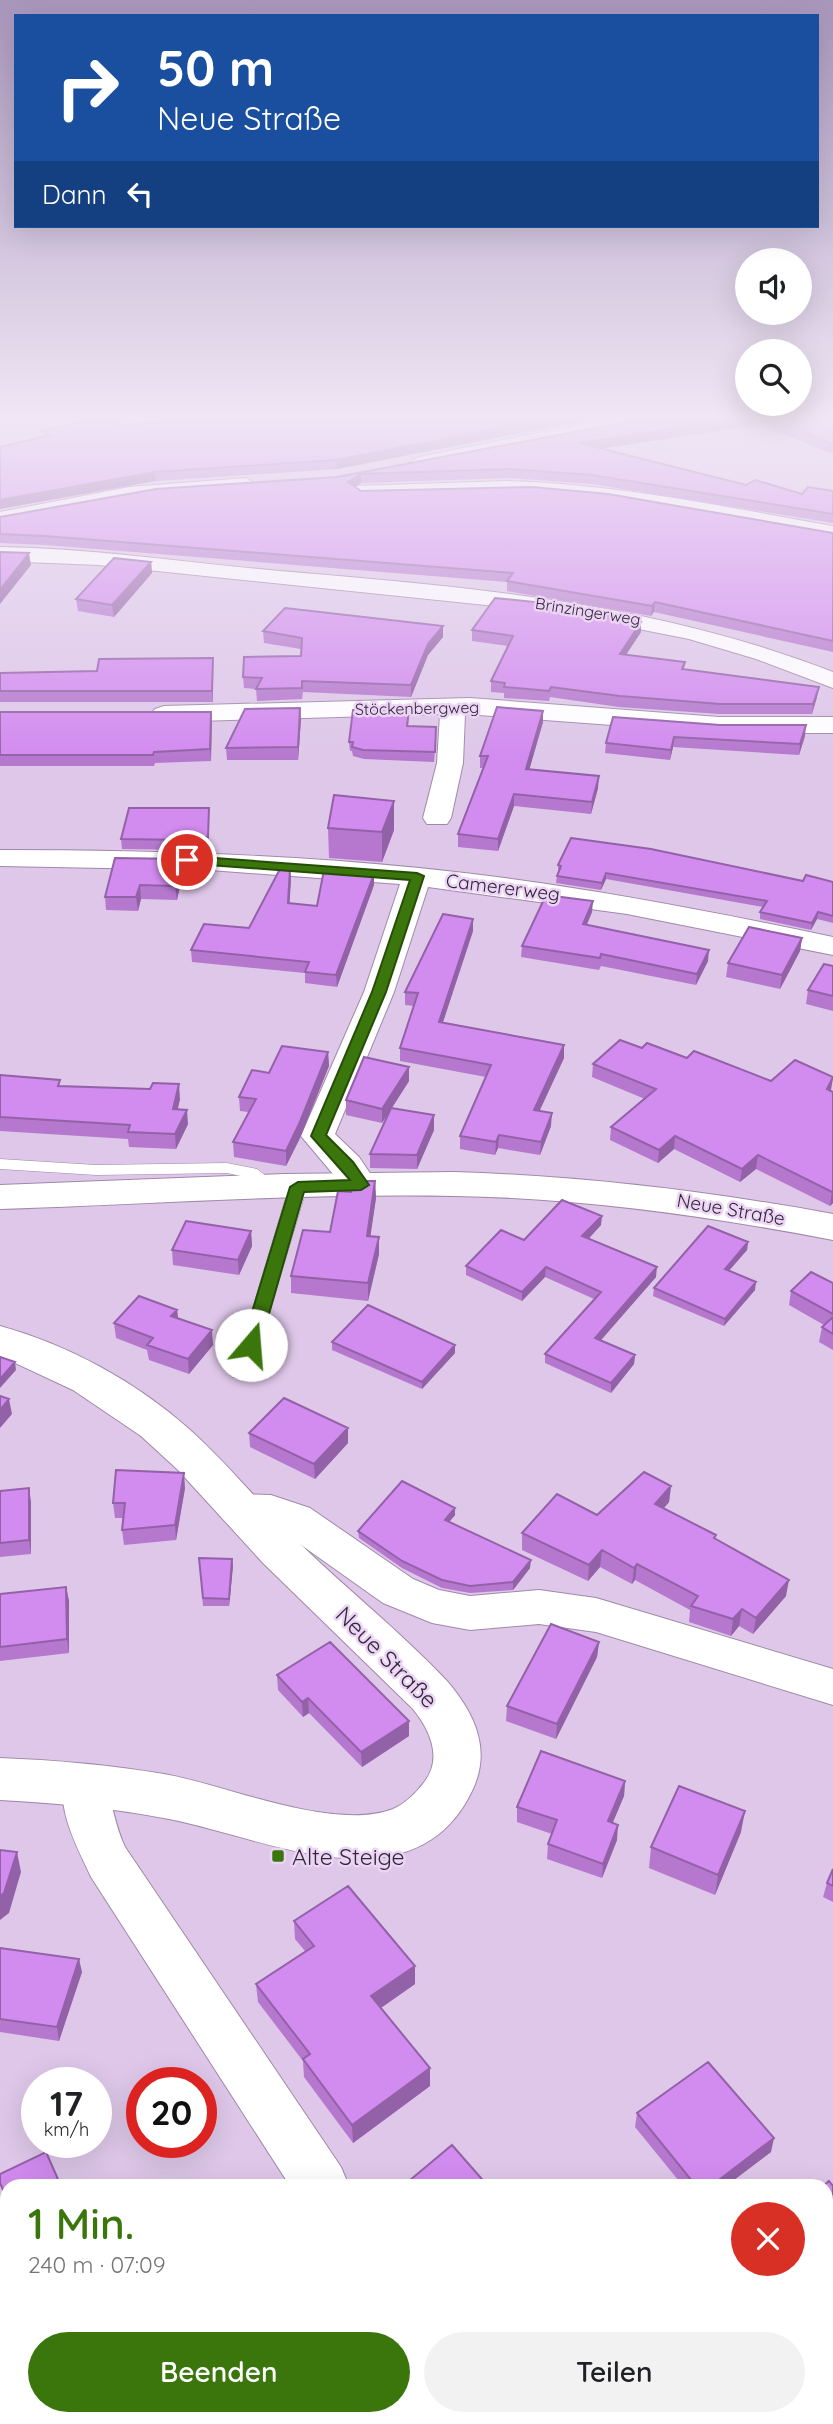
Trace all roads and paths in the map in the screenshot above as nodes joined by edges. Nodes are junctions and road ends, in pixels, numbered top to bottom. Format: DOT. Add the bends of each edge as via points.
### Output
graph roads {
  1 [pos="0,554"];
  2 [pos="833,681"];
  3 [pos="453,706"];
  4 [pos="138,714"];
  5 [pos="833,726"];
  6 [pos="437,818"];
  7 [pos="0,858"];
  8 [pos="417,876"];
  9 [pos="833,946"];
  10 [pos="0,1164"];
  11 [pos="361,1185"];
  12 [pos="285,1187"];
  13 [pos="0,1197"];
  14 [pos="833,1227"];
  15 [pos="0,1340"];
  16 [pos="239,1372"];
  17 [pos="238,1509"];
  18 [pos="833,1687"];
  19 [pos="0,1779"];
  20 [pos="84,1784"];
  21 [pos="317,2179"];
  1 -- 2 [label="street, Brinzingerweg" via="573,607 712,636"];
  3 -- 4 [label="street, Stöckenbergweg"];
  3 -- 5 [label="street, Stöckenbergweg" via="692,724"];
  3 -- 6 [label="street" via="450,763"];
  7 -- 8 [label="street, Camererweg" via="200,861"];
  8 -- 9 [label="street, Camererweg" via="597,900"];
  8 -- 11 [label="street" via="379,992 318,1136"];
  10 -- 12 [label="lane" via="96,1170 227,1168"];
  11 -- 12 [label="street, Neue Straße"];
  11 -- 14 [label="street, Neue Straße" via="490,1185 633,1195"];
  12 -- 13 [label="street, Neue Straße"];
  12 -- 16 [label="lane" via="251,1345"];
  15 -- 17 [label="street, Neue Straße" via="84,1376 138,1411 183,1450"];
  17 -- 18 [label="street" via="271,1510 295,1519 398,1591 432,1606 470,1613 539,1607 607,1617"];
  17 -- 20 [label="street, Neue Straße" via="445,1717 458,1748 455,1772 444,1795 426,1815 405,1828 361,1838 319,1834 172,1797"];
  19 -- 20 [label="street, Neue Straße"];
  20 -- 21 [label="street" via="93,1830 108,1862"];
}
